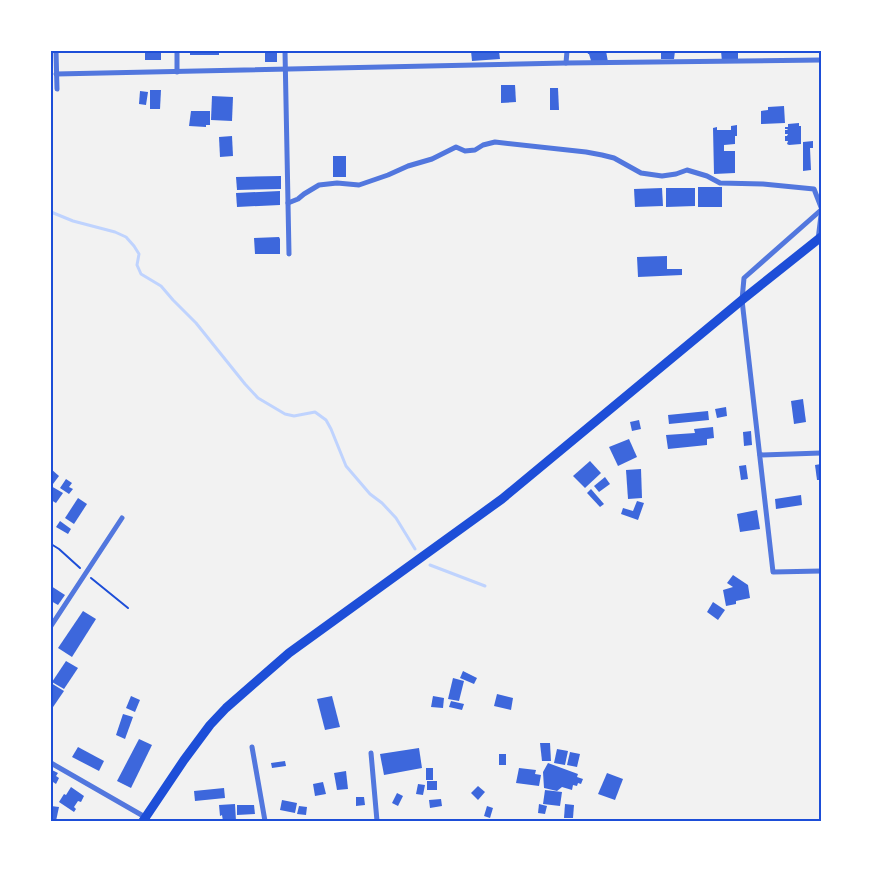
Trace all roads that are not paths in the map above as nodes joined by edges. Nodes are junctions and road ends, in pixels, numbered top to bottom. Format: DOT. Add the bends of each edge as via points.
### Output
graph roads {
  1 [pos="56,51"];
  2 [pos="177,51"];
  3 [pos="285,51"];
  4 [pos="566,51"];
  5 [pos="821,60"];
  6 [pos="566,63"];
  7 [pos="285,70"];
  8 [pos="177,72"];
  9 [pos="56,74"];
  10 [pos="57,89"];
  11 [pos="288,203"];
  12 [pos="821,208"];
  13 [pos="821,215"];
  14 [pos="820,239"];
  15 [pos="289,254"];
  16 [pos="742,300"];
  17 [pos="821,453"];
  18 [pos="760,455"];
  19 [pos="122,518"];
  20 [pos="821,571"];
  21 [pos="51,626"];
  22 [pos="252,746"];
  23 [pos="371,754"];
  24 [pos="51,763"];
  25 [pos="144,819"];
  26 [pos="265,821"];
  27 [pos="377,821"];
  1 -- 9 [label="street"];
  2 -- 8 [label="street"];
  3 -- 7 [label="street"];
  4 -- 6 [label="street"];
  5 -- 6 [label="street"];
  6 -- 7 [label="street"];
  7 -- 8 [label="street"];
  7 -- 11 [label="street"];
  8 -- 9 [label="street"];
  9 -- 10 [label="street"];
  11 -- 12 [label="street" via="319,185 359,185 456,147 465,151 475,150 495,142 602,155 641,173 662,176 687,170 720,183 814,189"];
  11 -- 15 [label="street"];
  12 -- 16 [label="street" via="744,278"];
  13 -- 14 [label="street"];
  14 -- 16 [label="main road"];
  16 -- 18 [label="street"];
  16 -- 25 [label="main road" via="502,499 289,652 210,725"];
  17 -- 18 [label="street"];
  18 -- 20 [label="street" via="773,572"];
  19 -- 21 [label="street"];
  22 -- 26 [label="street"];
  23 -- 27 [label="street"];
  24 -- 25 [label="street"];
}
